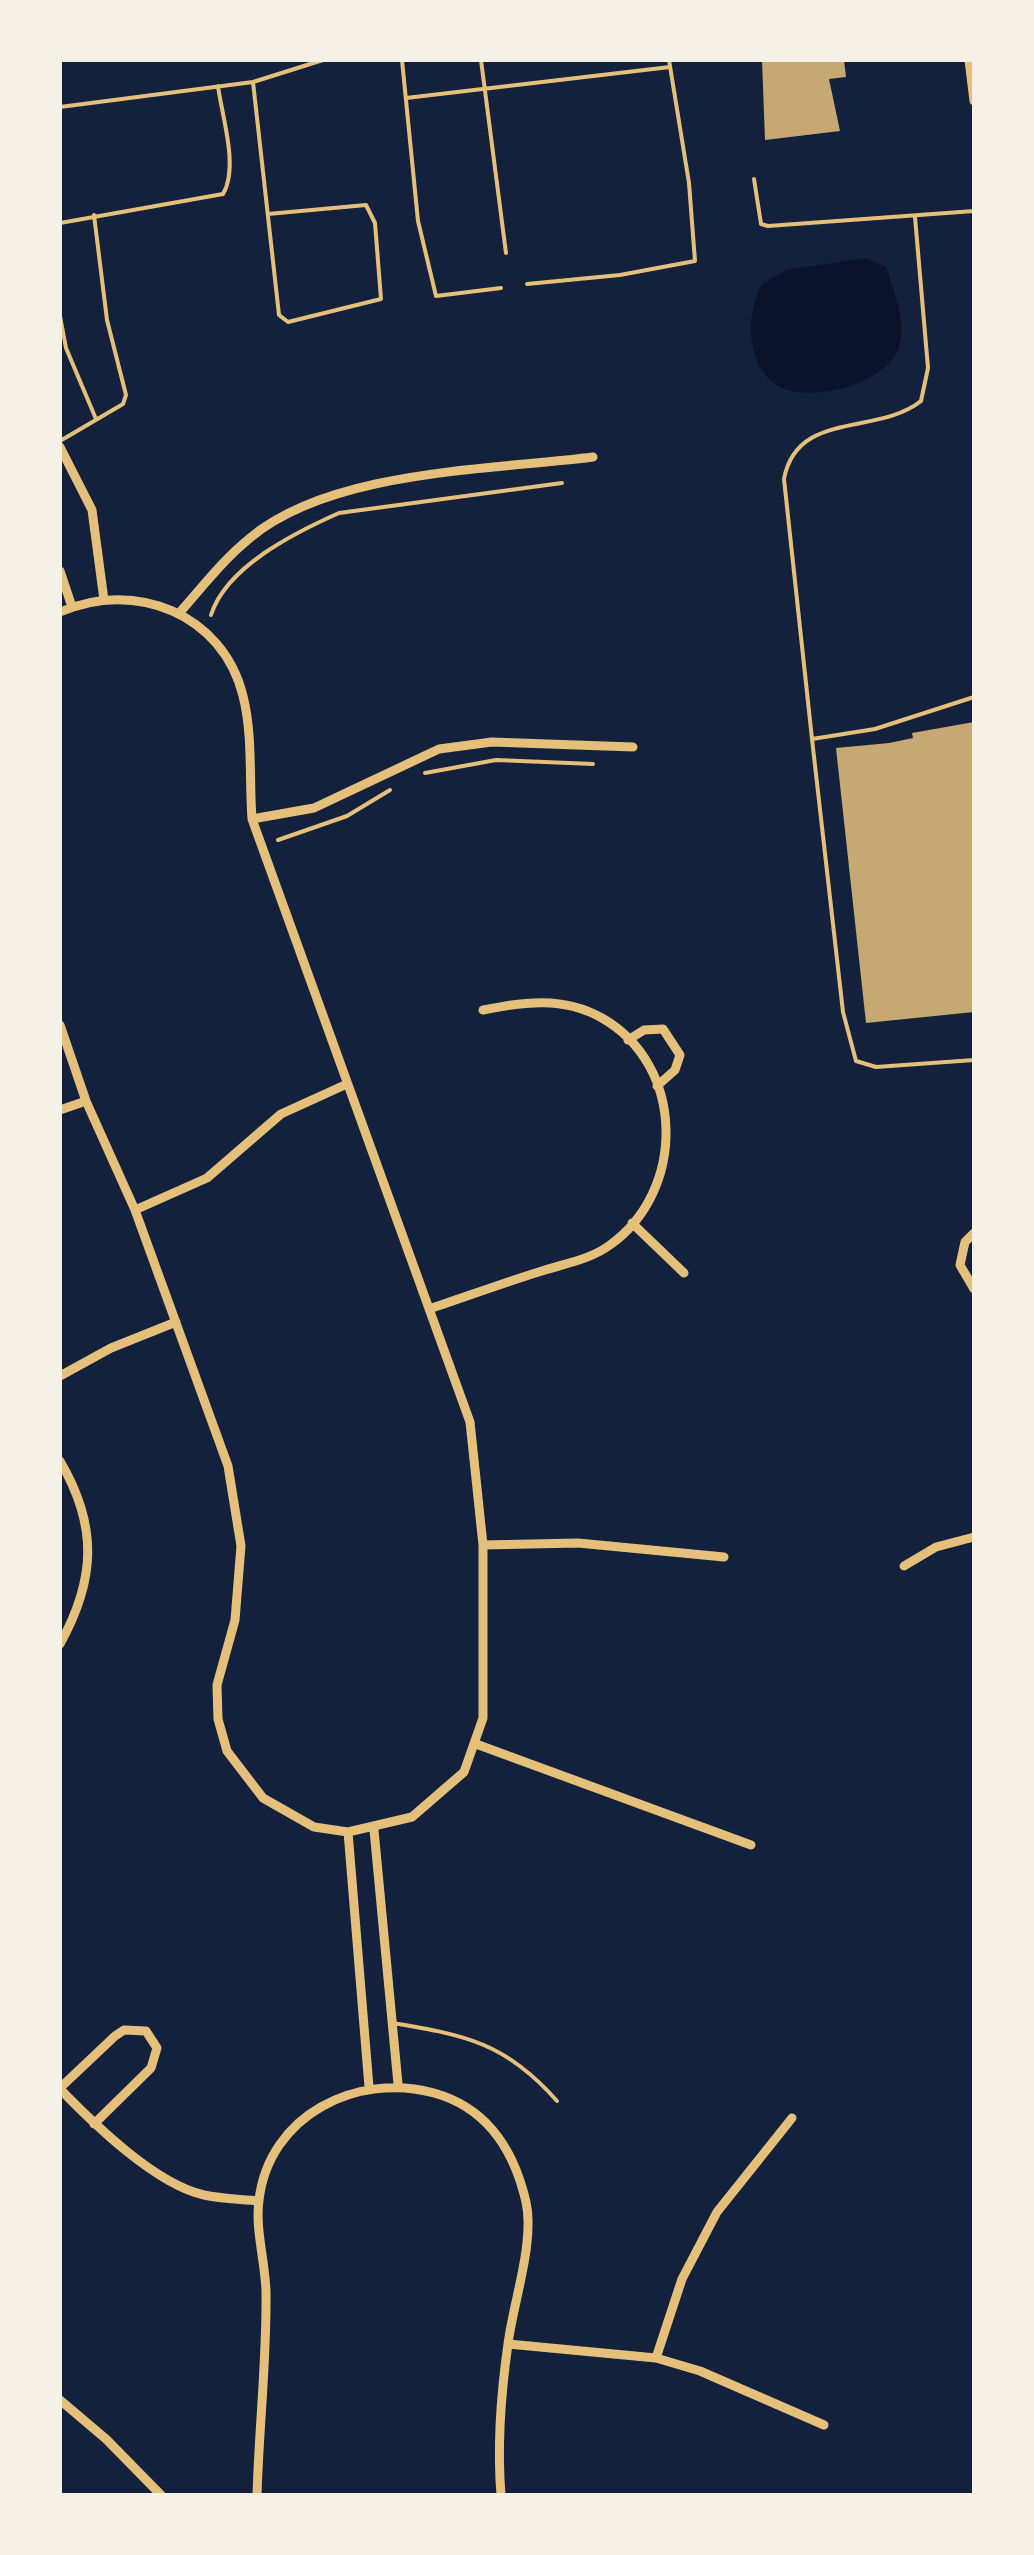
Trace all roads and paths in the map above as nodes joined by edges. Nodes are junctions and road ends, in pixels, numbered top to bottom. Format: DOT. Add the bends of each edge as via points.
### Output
graph roads {
  1 [pos="323,60"];
  2 [pos="402,60"];
  3 [pos="481,60"];
  4 [pos="969,60"];
  5 [pos="670,64"];
  6 [pos="254,82"];
  7 [pos="218,86"];
  8 [pos="485,90"];
  9 [pos="406,98"];
  10 [pos="974,101"];
  11 [pos="60,107"];
  12 [pos="754,179"];
  13 [pos="974,210"];
  14 [pos="268,214"];
  15 [pos="94,215"];
  16 [pos="915,216"];
  17 [pos="60,223"];
  18 [pos="506,253"];
  19 [pos="527,284"];
  20 [pos="501,288"];
  21 [pos="60,316"];
  22 [pos="97,420"];
  23 [pos="60,444"];
  24 [pos="593,457"];
  25 [pos="562,483"];
  26 [pos="60,572"];
  27 [pos="104,600"];
  28 [pos="72,607"];
  29 [pos="181,611"];
  30 [pos="60,612"];
  31 [pos="211,615"];
  32 [pos="974,698"];
  33 [pos="812,739"];
  34 [pos="633,747"];
  35 [pos="593,764"];
  36 [pos="420,774"];
  37 [pos="397,786"];
  38 [pos="252,819"];
  39 [pos="278,840"];
  40 [pos="482,1010"];
  41 [pos="60,1025"];
  42 [pos="628,1040"];
  43 [pos="974,1060"];
  44 [pos="347,1084"];
  45 [pos="656,1086"];
  46 [pos="86,1101"];
  47 [pos="60,1110"];
  48 [pos="136,1210"];
  49 [pos="632,1223"];
  50 [pos="974,1233"];
  51 [pos="684,1273"];
  52 [pos="974,1289"];
  53 [pos="429,1309"];
  54 [pos="176,1322"];
  55 [pos="60,1376"];
  56 [pos="60,1461"];
  57 [pos="974,1537"];
  58 [pos="483,1545"];
  59 [pos="724,1557"];
  60 [pos="904,1566"];
  61 [pos="60,1644"];
  62 [pos="476,1744"];
  63 [pos="374,1830"];
  64 [pos="348,1832"];
  65 [pos="751,1845"];
  66 [pos="392,2023"];
  67 [pos="398,2084"];
  68 [pos="369,2087"];
  69 [pos="60,2088"];
  70 [pos="557,2101"];
  71 [pos="792,2118"];
  72 [pos="94,2124"];
  73 [pos="258,2201"];
  74 [pos="508,2344"];
  75 [pos="656,2358"];
  76 [pos="60,2400"];
  77 [pos="824,2425"];
  78 [pos="161,2495"];
  79 [pos="258,2495"];
  80 [pos="501,2495"];
  1 -- 6 [label="lane"];
  2 -- 9 [label="lane"];
  3 -- 8 [label="lane"];
  4 -- 10 [label="street"];
  5 -- 8 [label="lane"];
  5 -- 19 [label="lane" via="695,260"];
  6 -- 7 [label="lane"];
  6 -- 14 [label="lane"];
  7 -- 11 [label="lane"];
  7 -- 15 [label="lane" via="228,165 224,194"];
  8 -- 9 [label="lane"];
  8 -- 18 [label="lane"];
  9 -- 20 [label="lane" via="418,221 436,296"];
  12 -- 16 [label="lane" via="757,213 768,226"];
  13 -- 16 [label="lane"];
  14 -- 14 [label="lane" via="283,321 381,299 375,223 366,206"];
  15 -- 17 [label="lane"];
  15 -- 22 [label="lane" via="107,320 126,395"];
  16 -- 33 [label="lane" via="928,368 920,400 888,419 826,430 787,461 785,499"];
  21 -- 22 [label="lane" via="66,348"];
  22 -- 23 [label="lane"];
  23 -- 27 [label="street" via="92,510"];
  24 -- 29 [label="street" via="377,484 321,502 252,536"];
  25 -- 31 [label="path" via="339,513 257,560 217,597"];
  26 -- 28 [label="street"];
  27 -- 28 [label="street"];
  27 -- 29 [label="street"];
  28 -- 30 [label="street"];
  29 -- 38 [label="street" via="228,658 242,693"];
  32 -- 33 [label="lane" via="875,729"];
  33 -- 43 [label="lane" via="849,1048 856,1061 876,1067"];
  34 -- 38 [label="street" via="492,742 439,749 314,808"];
  35 -- 36 [label="path" via="496,760"];
  37 -- 39 [label="path" via="347,816"];
  38 -- 44 [label="street"];
  40 -- 42 [label="street" via="531,1000 572,1006 602,1018"];
  41 -- 46 [label="street"];
  42 -- 45 [label="street"];
  42 -- 45 [label="street" via="663,1029 674,1040 680,1055 675,1070"];
  44 -- 48 [label="street" via="281,1114 207,1178"];
  44 -- 53 [label="street"];
  45 -- 49 [label="street" via="668,1126 667,1155 651,1200"];
  46 -- 47 [label="street"];
  46 -- 48 [label="street"];
  48 -- 54 [label="street"];
  49 -- 51 [label="street"];
  49 -- 53 [label="street" via="610,1246 583,1259"];
  50 -- 52 [label="street" via="960,1265"];
  53 -- 58 [label="street" via="470,1422"];
  54 -- 55 [label="street"];
  54 -- 64 [label="street" via="238,1511 240,1583 217,1684 227,1750 243,1776 283,1813"];
  56 -- 61 [label="street" via="88,1532 87,1581"];
  57 -- 60 [label="street" via="936,1547"];
  58 -- 59 [label="street" via="598,1544"];
  58 -- 62 [label="street" via="485,1692"];
  62 -- 63 [label="street" via="464,1772 443,1794 412,1817"];
  62 -- 65 [label="street"];
  63 -- 64 [label="street"];
  63 -- 66 [label="street"];
  64 -- 68 [label="street"];
  66 -- 67 [label="street"];
  66 -- 70 [label="lane" via="479,2040 531,2071"];
  67 -- 68 [label="street"];
  67 -- 74 [label="street" via="439,2094 480,2115 513,2159 527,2207"];
  68 -- 73 [label="street" via="313,2107 270,2160"];
  69 -- 72 [label="street"];
  69 -- 72 [label="street" via="124,2030 146,2031 157,2048 151,2068"];
  71 -- 75 [label="street" via="718,2212 682,2278"];
  72 -- 73 [label="street" via="159,2174 201,2195"];
  73 -- 79 [label="street" via="266,2291"];
  74 -- 75 [label="street"];
  74 -- 80 [label="street"];
  75 -- 77 [label="street"];
  76 -- 78 [label="street"];
}
